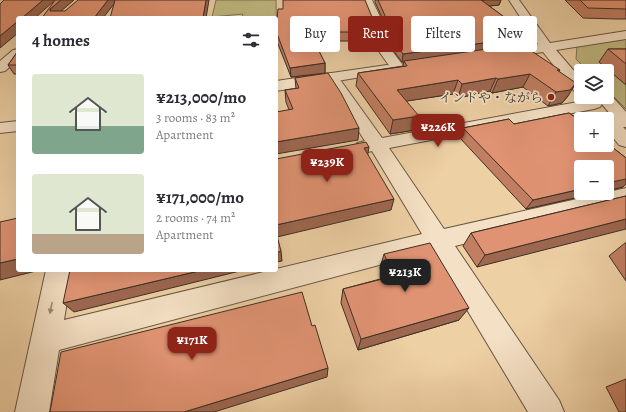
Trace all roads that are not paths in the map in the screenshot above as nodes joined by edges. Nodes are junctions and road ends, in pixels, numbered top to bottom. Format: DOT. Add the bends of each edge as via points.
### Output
graph roads {
  1 [pos="367,0"];
  2 [pos="514,0"];
  3 [pos="523,0"];
  4 [pos="626,35"];
  5 [pos="552,46"];
  6 [pos="16,55"];
  7 [pos="484,56"];
  8 [pos="413,66"];
  9 [pos="574,66"];
  10 [pos="0,68"];
  11 [pos="398,68"];
  12 [pos="331,77"];
  13 [pos="574,79"];
  14 [pos="278,86"];
  15 [pos="574,103"];
  16 [pos="602,104"];
  17 [pos="626,122"];
  18 [pos="16,126"];
  19 [pos="614,127"];
  20 [pos="0,128"];
  21 [pos="626,142"];
  22 [pos="377,144"];
  23 [pos="346,150"];
  24 [pos="626,196"];
  25 [pos="438,240"];
  26 [pos="59,272"];
  27 [pos="46,339"];
  28 [pos="32,412"];
  29 [pos="547,412"];
  1 -- 11 [label="street" via="378,25 380,43"];
  2 -- 5 [label="street"];
  3 -- 5 [label="street"];
  4 -- 5 [label="street"];
  5 -- 7 [label="street"];
  5 -- 9 [label="street"];
  5 -- 13 [label="street"];
  6 -- 10 [label="street"];
  8 -- 11 [label="street"];
  11 -- 12 [label="street"];
  12 -- 14 [label="street"];
  12 -- 22 [label="street"];
  15 -- 22 [label="street"];
  16 -- 17 [label="street"];
  18 -- 20 [label="street"];
  19 -- 21 [label="street"];
  22 -- 23 [label="street"];
  22 -- 25 [label="street"];
  24 -- 25 [label="street"];
  25 -- 27 [label="street"];
  25 -- 29 [label="street"];
  26 -- 27 [label="street, one-way"];
  27 -- 28 [label="street"];
}
